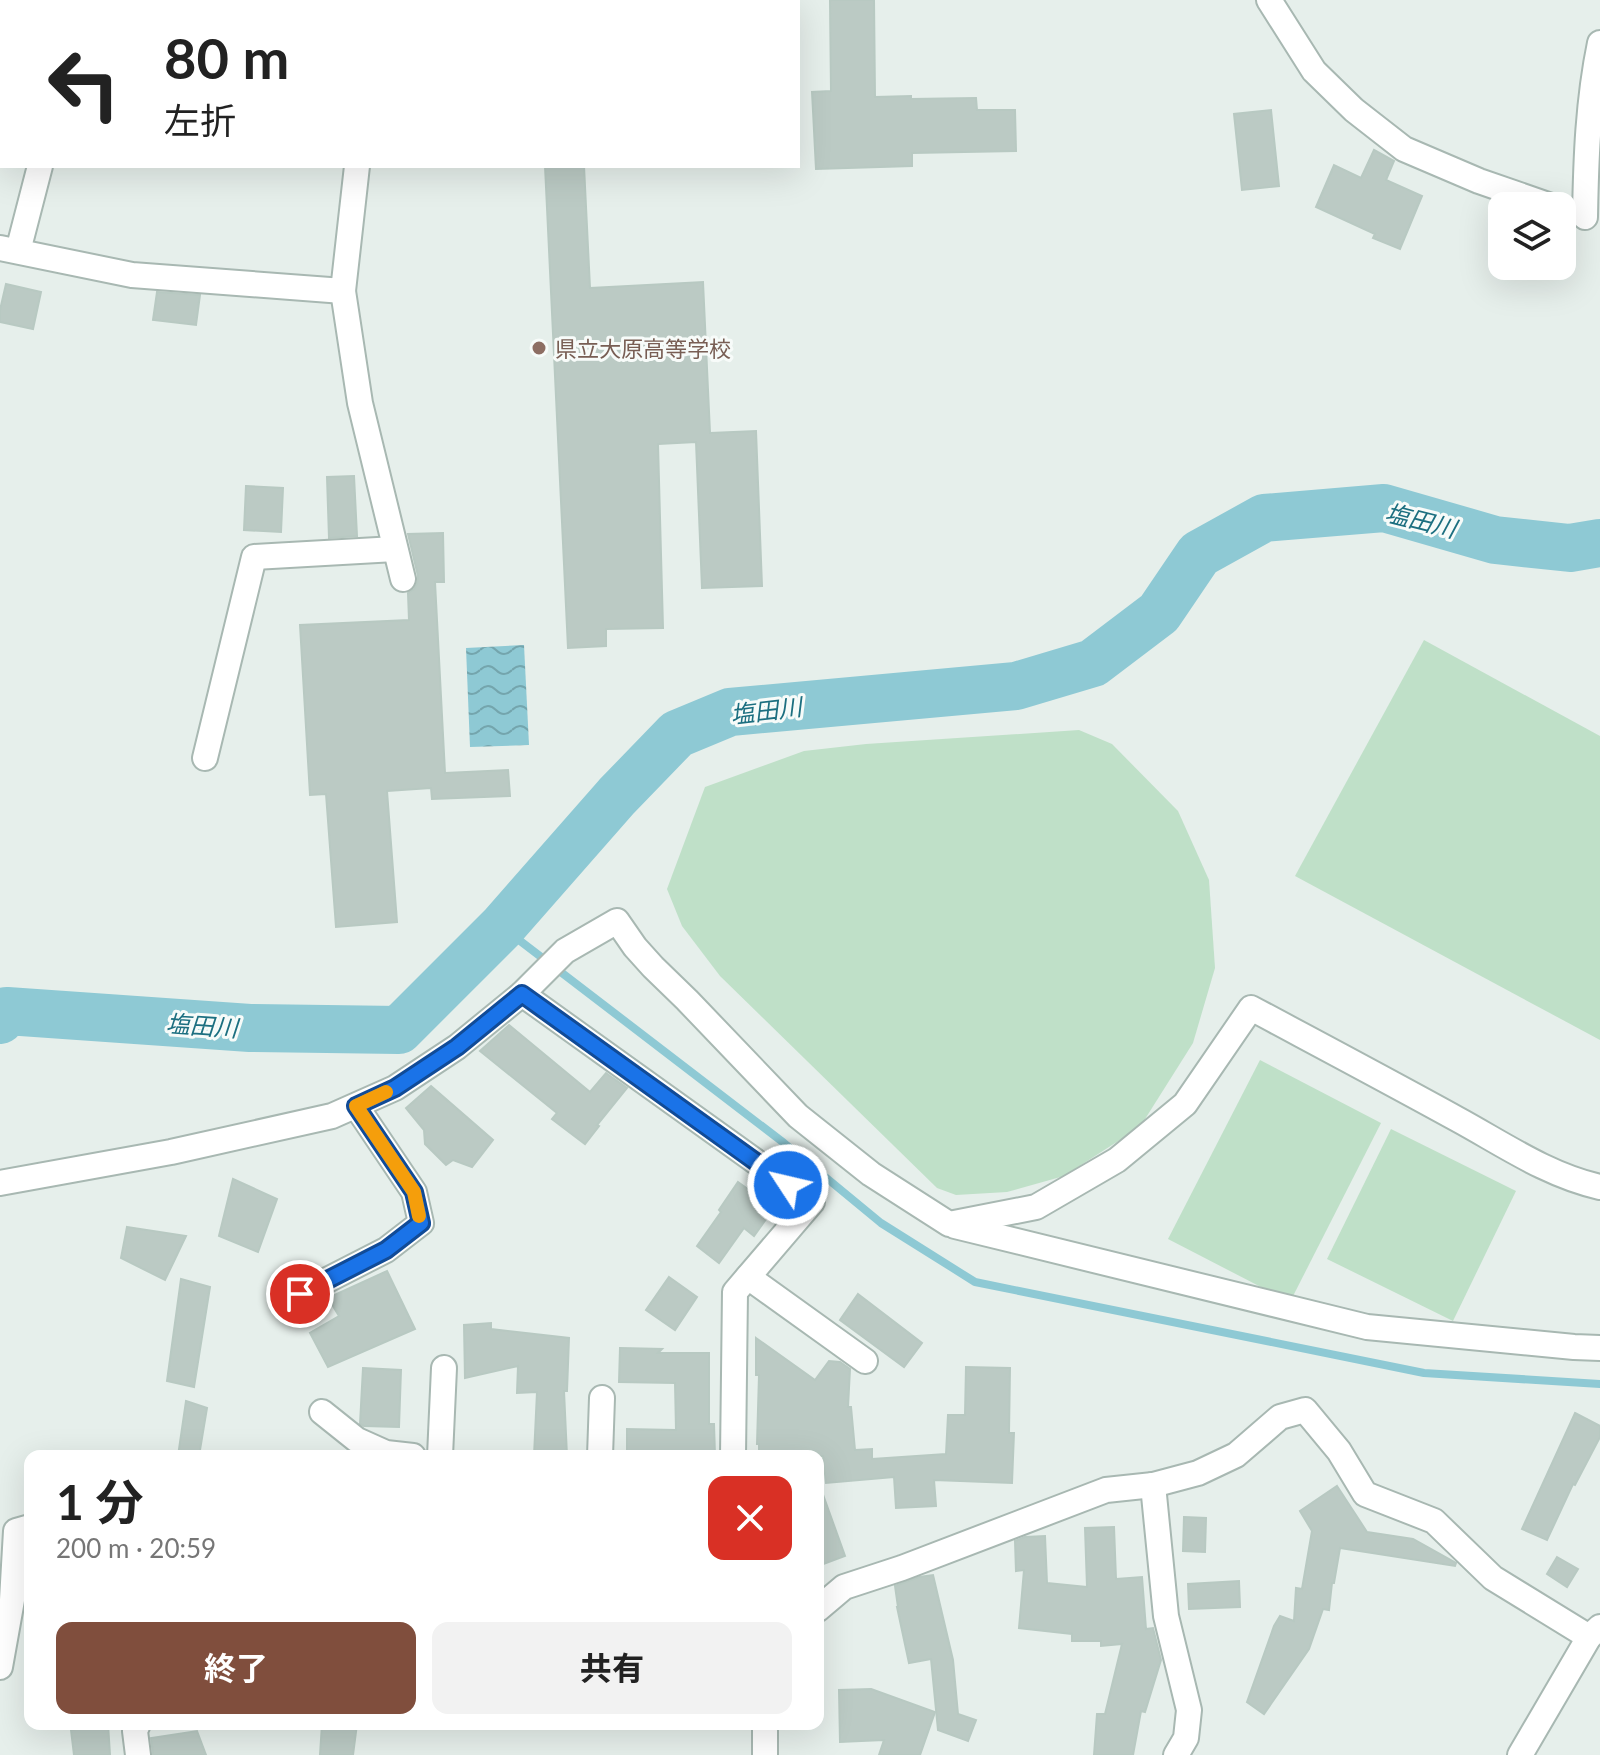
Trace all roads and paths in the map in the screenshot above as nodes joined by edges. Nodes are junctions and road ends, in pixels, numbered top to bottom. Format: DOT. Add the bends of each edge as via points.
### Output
graph roads {
  1 [pos="1269,0"];
  2 [pos="1600,43"];
  3 [pos="39,168"];
  4 [pos="357,168"];
  5 [pos="1511,192"];
  6 [pos="1582,217"];
  7 [pos="9,250"];
  8 [pos="343,291"];
  9 [pos="395,549"];
  10 [pos="403,579"];
  11 [pos="205,758"];
  12 [pos="522,994"];
  13 [pos="356,1106"];
  14 [pos="0,1183"];
  15 [pos="1600,1187"];
  16 [pos="949,1224"];
  17 [pos="748,1277"];
  18 [pos="300,1294"];
  19 [pos="1600,1348"];
  20 [pos="865,1361"];
  21 [pos="444,1368"];
  22 [pos="602,1398"];
  23 [pos="322,1412"];
  24 [pos="379,1450"];
  25 [pos="440,1450"];
  26 [pos="600,1450"];
  27 [pos="733,1450"];
  28 [pos="1153,1485"];
  29 [pos="24,1529"];
  30 [pos="824,1601"];
  31 [pos="19,1618"];
  32 [pos="1595,1632"];
  33 [pos="0,1667"];
  34 [pos="135,1730"];
  35 [pos="765,1730"];
  36 [pos="138,1755"];
  37 [pos="765,1755"];
  38 [pos="1176,1755"];
  39 [pos="1520,1755"];
  1 -- 5 [label="street" via="1314,71 1354,110 1404,149"];
  2 -- 6 [label="street"];
  3 -- 7 [label="street"];
  4 -- 8 [label="street"];
  7 -- 8 [label="street" via="132,275"];
  8 -- 9 [label="street" via="360,403"];
  9 -- 10 [label="street"];
  9 -- 11 [label="street" via="254,557"];
  12 -- 13 [label="street" via="457,1047 395,1088"];
  12 -- 16 [label="street" via="565,951 617,921 653,967 798,1116 871,1174"];
  12 -- 17 [label="street" via="812,1202"];
  13 -- 14 [label="street" via="186,1149"];
  13 -- 18 [label="street" via="414,1192 421,1223 386,1250"];
  15 -- 16 [label="street" via="1519,1156 1251,1008 1185,1104 1117,1160 1036,1207"];
  16 -- 19 [label="street" via="1367,1327"];
  17 -- 20 [label="street"];
  17 -- 27 [label="street" via="735,1292"];
  21 -- 25 [label="street"];
  22 -- 26 [label="street"];
  23 -- 24 [label="street"];
  28 -- 30 [label="street" via="1106,1490 844,1587"];
  28 -- 32 [label="street" via="1198,1473 1236,1455 1280,1417 1305,1410 1365,1494 1434,1521 1493,1578"];
  28 -- 38 [label="street" via="1166,1616 1189,1710 1186,1738"];
  29 -- 31 [label="street" via="16,1531 12,1600"];
  31 -- 33 [label="street"];
  32 -- 39 [label="street"];
  34 -- 36 [label="street"];
  35 -- 37 [label="street"];
}
